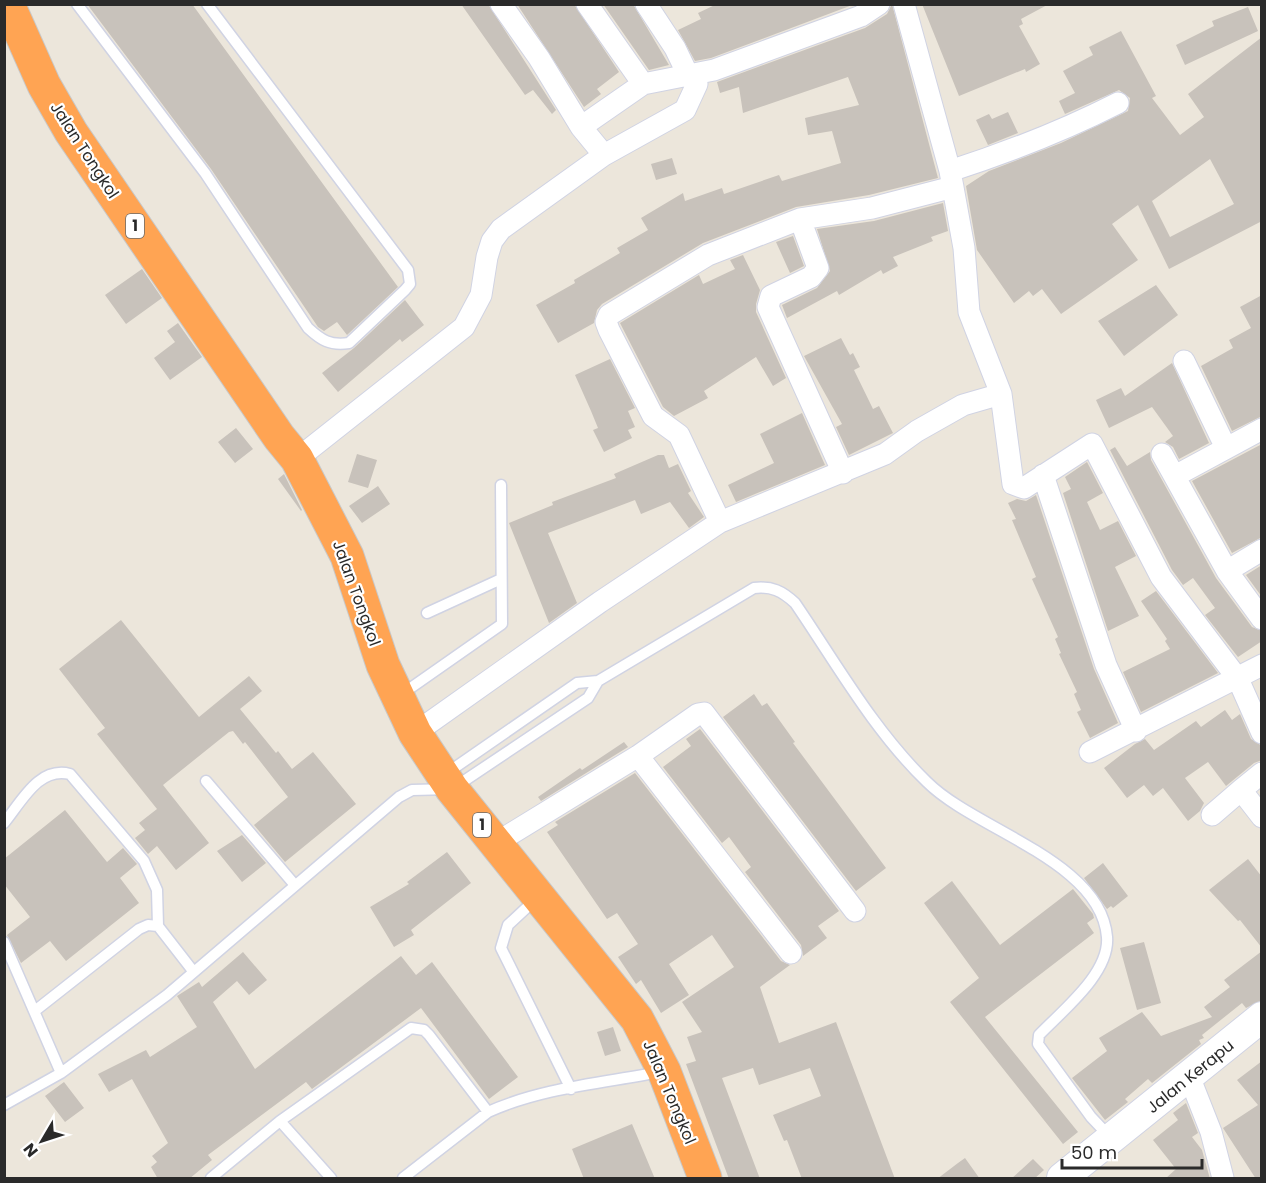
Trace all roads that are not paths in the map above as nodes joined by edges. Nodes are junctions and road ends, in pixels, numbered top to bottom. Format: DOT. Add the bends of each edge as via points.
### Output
graph roads {
  1 [pos="8,4"];
  2 [pos="77,4"];
  3 [pos="207,4"];
  4 [pos="501,4"];
  5 [pos="586,4"];
  6 [pos="646,4"];
  7 [pos="879,4"];
  8 [pos="904,4"];
  9 [pos="643,84"];
  10 [pos="692,90"];
  11 [pos="1118,103"];
  12 [pos="581,127"];
  13 [pos="604,154"];
  14 [pos="952,179"];
  15 [pos="800,219"];
  16 [pos="1184,361"];
  17 [pos="1001,394"];
  18 [pos="1262,429"];
  19 [pos="1226,448"];
  20 [pos="289,450"];
  21 [pos="1162,454"];
  22 [pos="843,473"];
  23 [pos="1043,475"];
  24 [pos="1174,476"];
  25 [pos="501,485"];
  26 [pos="720,522"];
  27 [pos="1262,550"];
  28 [pos="1227,571"];
  29 [pos="499,580"];
  30 [pos="427,613"];
  31 [pos="1262,619"];
  32 [pos="1262,665"];
  33 [pos="1238,679"];
  34 [pos="597,681"];
  35 [pos="397,698"];
  36 [pos="1136,730"];
  37 [pos="415,733"];
  38 [pos="1262,734"];
  39 [pos="1090,752"];
  40 [pos="638,756"];
  41 [pos="1262,773"];
  42 [pos="206,781"];
  43 [pos="444,784"];
  44 [pos="1241,790"];
  45 [pos="1212,815"];
  46 [pos="1262,817"];
  47 [pos="4,823"];
  48 [pos="496,843"];
  49 [pos="294,884"];
  50 [pos="539,896"];
  51 [pos="855,911"];
  52 [pos="158,926"];
  53 [pos="4,942"];
  54 [pos="791,953"];
  55 [pos="193,971"];
  56 [pos="36,1010"];
  57 [pos="1262,1017"];
  58 [pos="664,1071"];
  59 [pos="61,1072"];
  60 [pos="1189,1076"];
  61 [pos="571,1089"];
  62 [pos="4,1105"];
  63 [pos="488,1112"];
  64 [pos="280,1121"];
  65 [pos="1111,1139"];
  66 [pos="211,1179"];
  67 [pos="331,1179"];
  68 [pos="403,1179"];
  69 [pos="705,1179"];
  70 [pos="1062,1179"];
  71 [pos="1223,1179"];
  1 -- 20 [label="highway, Jalan Tongkol / 1" via="44,85 71,132"];
  2 -- 3 [label="lane" via="205,173 308,328 322,341 349,343 410,284 408,270"];
  4 -- 12 [label="street"];
  5 -- 9 [label="street"];
  6 -- 10 [label="street" via="675,48"];
  7 -- 10 [label="street" via="861,16"];
  8 -- 14 [label="street"];
  9 -- 10 [label="street" via="656,80"];
  9 -- 12 [label="street"];
  10 -- 13 [label="street" via="685,110"];
  11 -- 14 [label="street"];
  12 -- 13 [label="street"];
  13 -- 20 [label="street" via="501,229 487,257 481,295 464,327"];
  14 -- 15 [label="street" via="872,208"];
  14 -- 17 [label="street" via="964,248 969,312"];
  15 -- 22 [label="street" via="818,268 811,277 771,296 768,307"];
  15 -- 26 [label="street" via="708,255 609,315 606,322 652,416 679,435"];
  16 -- 19 [label="street"];
  17 -- 22 [label="street" via="963,405 885,454"];
  17 -- 23 [label="street" via="1013,484 1024,488"];
  18 -- 19 [label="street"];
  19 -- 24 [label="street"];
  20 -- 35 [label="highway, Jalan Tongkol / 1" via="347,556"];
  21 -- 24 [label="street"];
  22 -- 26 [label="street"];
  23 -- 33 [label="street" via="1092,444 1161,577"];
  23 -- 36 [label="street" via="1106,665"];
  24 -- 28 [label="street"];
  25 -- 29 [label="lane"];
  26 -- 37 [label="street"];
  27 -- 28 [label="street"];
  28 -- 31 [label="street"];
  29 -- 30 [label="lane"];
  29 -- 35 [label="lane" via="501,624"];
  32 -- 33 [label="street"];
  33 -- 36 [label="street"];
  33 -- 38 [label="street"];
  34 -- 43 [label="lane" via="588,698"];
  34 -- 43 [label="lane" via="577,683"];
  34 -- 65 [label="lane" via="754,588 768,586 782,591 795,603 860,700 927,782 956,806 1055,865 1081,885 1101,913 1107,937 1106,956 1098,972 1039,1035 1038,1044"];
  35 -- 37 [label="highway, Jalan Tongkol / 1"];
  36 -- 39 [label="street"];
  37 -- 43 [label="highway, Jalan Tongkol / 1"];
  40 -- 48 [label="street"];
  40 -- 51 [label="street" via="698,714 709,716"];
  40 -- 54 [label="street"];
  41 -- 44 [label="street"];
  42 -- 49 [label="lane"];
  43 -- 48 [label="highway, Jalan Tongkol / 1"];
  43 -- 49 [label="lane" via="412,790 399,797"];
  44 -- 45 [label="street"];
  44 -- 46 [label="street"];
  47 -- 52 [label="lane" via="40,779 60,772 70,774 144,861 157,890"];
  48 -- 50 [label="highway, Jalan Tongkol / 1"];
  49 -- 55 [label="lane"];
  50 -- 58 [label="highway, Jalan Tongkol / 1" via="638,1019"];
  50 -- 61 [label="lane" via="508,925 501,948"];
  52 -- 55 [label="lane"];
  52 -- 56 [label="lane" via="139,929"];
  53 -- 56 [label="lane"];
  55 -- 59 [label="lane" via="167,995"];
  56 -- 59 [label="lane"];
  57 -- 60 [label="main road, Jalan Kerapu"];
  58 -- 61 [label="lane"];
  58 -- 69 [label="highway, Jalan Tongkol / 1"];
  59 -- 62 [label="lane"];
  60 -- 65 [label="main road, Jalan Kerapu"];
  60 -- 71 [label="street" via="1211,1131"];
  61 -- 63 [label="lane" via="529,1096"];
  63 -- 64 [label="lane" via="429,1035 411,1028"];
  63 -- 68 [label="lane"];
  64 -- 66 [label="lane"];
  64 -- 67 [label="lane"];
  65 -- 70 [label="main road, Jalan Kerapu"];
}
